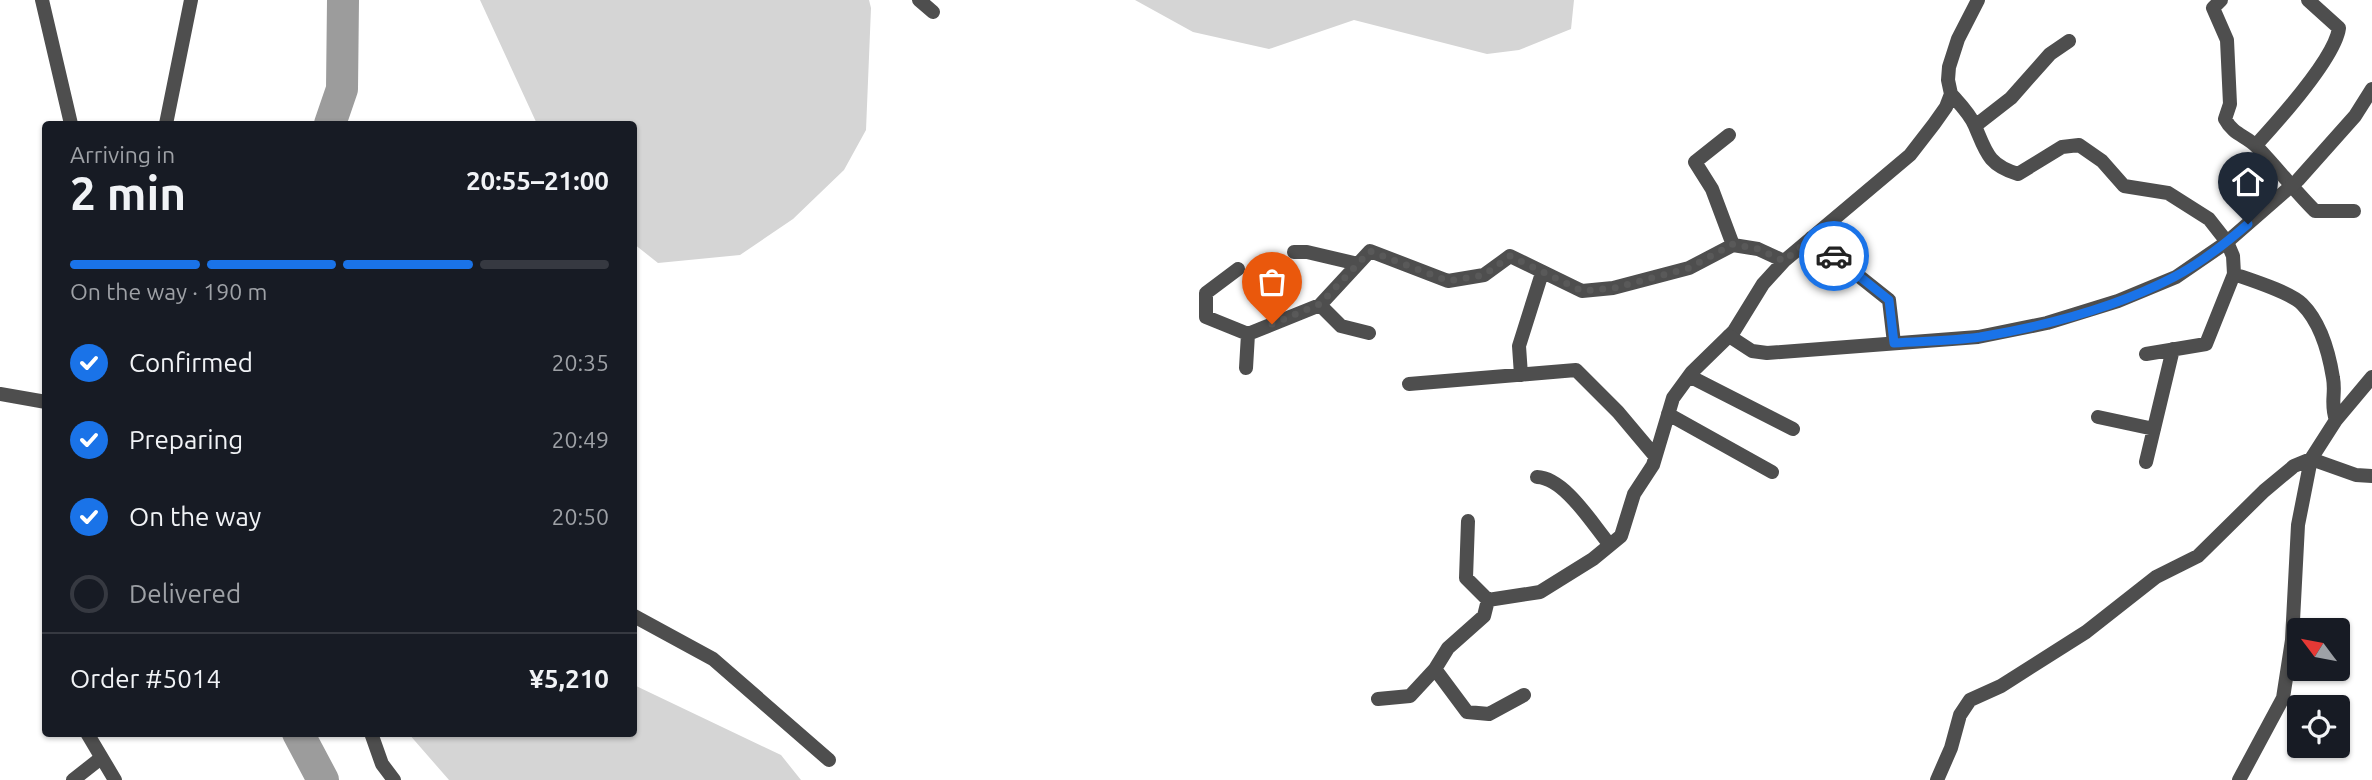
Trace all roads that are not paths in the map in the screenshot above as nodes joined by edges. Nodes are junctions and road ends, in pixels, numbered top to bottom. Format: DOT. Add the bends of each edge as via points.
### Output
graph roads {
  1 [pos="42,0"];
  2 [pos="191,0"];
  3 [pos="919,0"];
  4 [pos="1978,0"];
  5 [pos="2221,0"];
  6 [pos="2308,0"];
  7 [pos="933,12"];
  8 [pos="2070,41"];
  9 [pos="2372,89"];
  10 [pos="1951,94"];
  11 [pos="70,121"];
  12 [pos="167,121"];
  13 [pos="1975,126"];
  14 [pos="1729,135"];
  15 [pos="2256,145"];
  16 [pos="2290,187"];
  17 [pos="2354,211"];
  18 [pos="1811,238"];
  19 [pos="2227,242"];
  20 [pos="1733,244"];
  21 [pos="1294,252"];
  22 [pos="1784,261"];
  23 [pos="1358,264"];
  24 [pos="1238,269"];
  25 [pos="1542,273"];
  26 [pos="2234,274"];
  27 [pos="1320,304"];
  28 [pos="1369,332"];
  29 [pos="1248,334"];
  30 [pos="1729,336"];
  31 [pos="1894,343"];
  32 [pos="2173,349"];
  33 [pos="2146,354"];
  34 [pos="1246,368"];
  35 [pos="1521,374"];
  36 [pos="1689,376"];
  37 [pos="2372,377"];
  38 [pos="1409,384"];
  39 [pos="0,394"];
  40 [pos="42,401"];
  41 [pos="1668,414"];
  42 [pos="2098,417"];
  43 [pos="2336,420"];
  44 [pos="1793,429"];
  45 [pos="2154,429"];
  46 [pos="1655,456"];
  47 [pos="2311,459"];
  48 [pos="2146,462"];
  49 [pos="1772,472"];
  50 [pos="2372,476"];
  51 [pos="1537,477"];
  52 [pos="1468,521"];
  53 [pos="1610,545"];
  54 [pos="1488,600"];
  55 [pos="637,618"];
  56 [pos="1435,669"];
  57 [pos="1524,695"];
  58 [pos="1378,699"];
  59 [pos="89,737"];
  60 [pos="372,737"];
  61 [pos="101,758"];
  62 [pos="829,760"];
  63 [pos="73,780"];
  64 [pos="115,780"];
  65 [pos="394,780"];
  66 [pos="1937,780"];
  67 [pos="2239,780"];
  1 -- 11 [label="street"];
  2 -- 12 [label="street"];
  3 -- 7 [label="street"];
  4 -- 10 [label="street" via="1949,67"];
  5 -- 15 [label="street" via="2213,8 2227,40 2230,104 2225,119 2231,131"];
  6 -- 15 [label="street" via="2339,28 2337,38 2305,88"];
  8 -- 13 [label="street" via="2050,54 2011,98"];
  9 -- 16 [label="street" via="2355,116"];
  10 -- 13 [label="street"];
  10 -- 18 [label="street" via="1910,155"];
  13 -- 19 [label="street" via="1985,153 2005,170 2018,174 2062,147 2079,145 2102,161 2124,186 2168,193 2196,210"];
  14 -- 20 [label="street" via="1695,162 1712,190"];
  15 -- 16 [label="street"];
  16 -- 17 [label="street" via="2315,211"];
  16 -- 19 [label="street"];
  18 -- 22 [label="street"];
  18 -- 31 [label="street" via="1889,300"];
  19 -- 26 [label="street"];
  19 -- 31 [label="street" via="2175,277 2059,319 1978,337"];
  20 -- 22 [label="street"];
  20 -- 25 [label="street" via="1689,268 1614,288 1582,291"];
  21 -- 23 [label="street"];
  22 -- 30 [label="street"];
  23 -- 25 [label="street" via="1370,251 1448,281 1484,275 1510,256"];
  23 -- 27 [label="street"];
  24 -- 29 [label="street" via="1206,293 1206,317"];
  25 -- 35 [label="street" via="1519,346"];
  26 -- 32 [label="street" via="2206,344"];
  26 -- 43 [label="street" via="2301,302 2312,316 2328,354"];
  27 -- 28 [label="street" via="1341,326"];
  27 -- 29 [label="street"];
  29 -- 34 [label="street"];
  30 -- 31 [label="street" via="1752,351 1767,353"];
  30 -- 36 [label="street"];
  32 -- 33 [label="street"];
  32 -- 45 [label="street"];
  35 -- 38 [label="street"];
  35 -- 46 [label="street" via="1576,370"];
  36 -- 41 [label="street"];
  36 -- 44 [label="street"];
  37 -- 43 [label="street"];
  39 -- 40 [label="street"];
  41 -- 46 [label="street"];
  41 -- 49 [label="street"];
  42 -- 45 [label="street"];
  43 -- 47 [label="street"];
  45 -- 48 [label="street"];
  46 -- 53 [label="street" via="1634,494 1621,537"];
  47 -- 50 [label="street"];
  47 -- 66 [label="street" via="2294,466 2264,491 2198,556 2155,577 2076,639 1970,700 1960,715"];
  47 -- 67 [label="street" via="2298,526 2292,640 2283,698"];
  51 -- 53 [label="street" via="1563,488"];
  52 -- 54 [label="street" via="1466,578"];
  53 -- 54 [label="street" via="1540,592"];
  54 -- 56 [label="street" via="1484,616 1448,648"];
  55 -- 62 [label="street" via="713,659"];
  56 -- 57 [label="street" via="1468,712 1489,714"];
  56 -- 58 [label="street" via="1410,696"];
  59 -- 61 [label="street"];
  60 -- 65 [label="street" via="382,764"];
  61 -- 63 [label="street"];
  61 -- 64 [label="street"];
}
